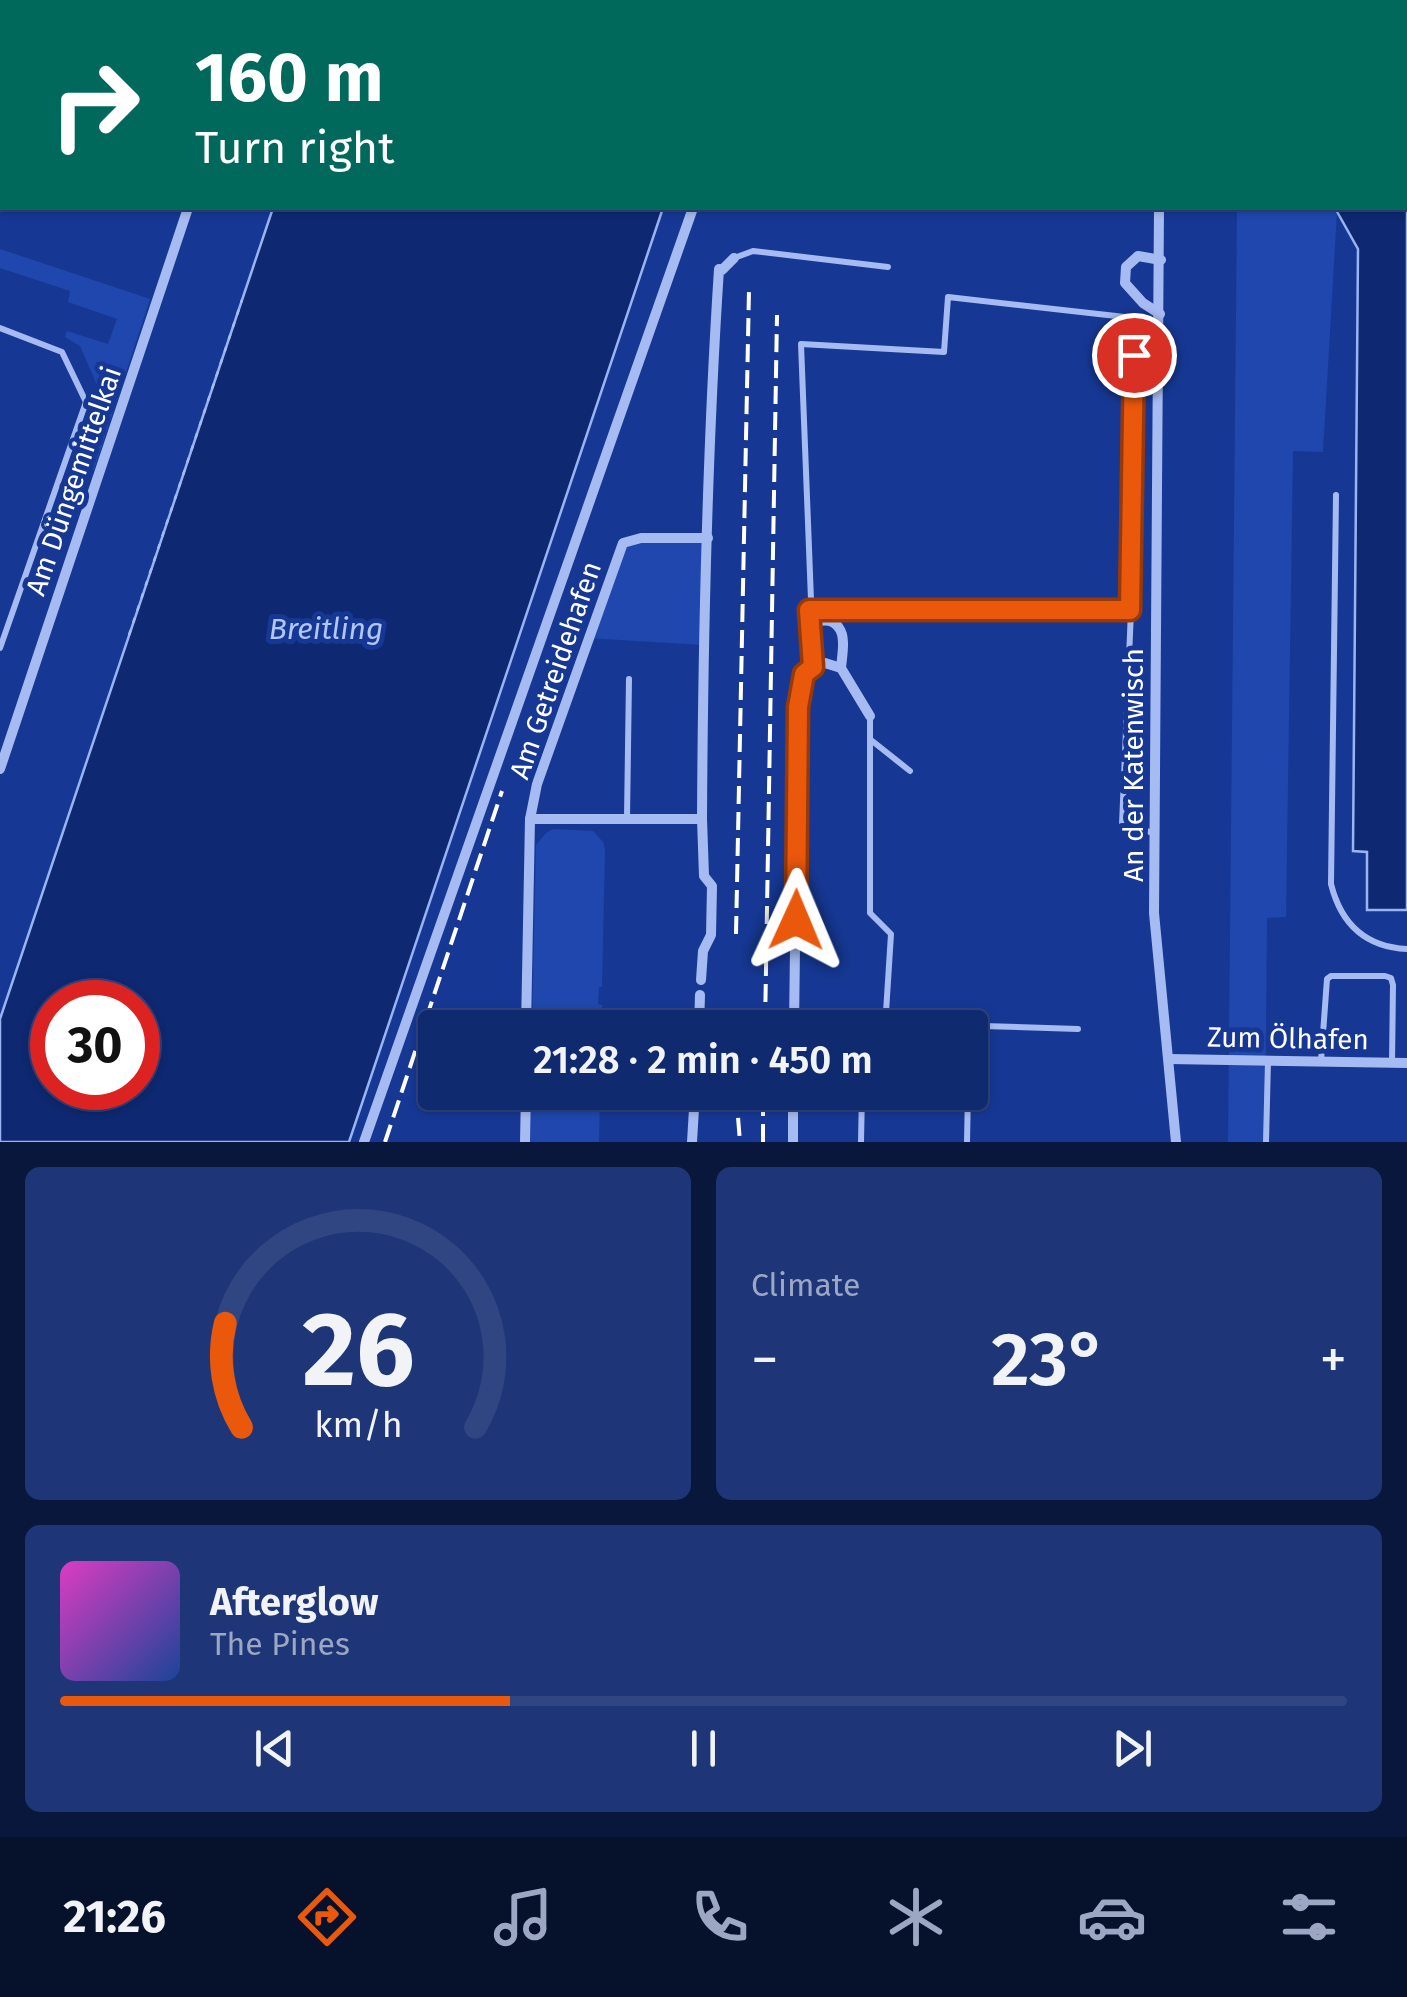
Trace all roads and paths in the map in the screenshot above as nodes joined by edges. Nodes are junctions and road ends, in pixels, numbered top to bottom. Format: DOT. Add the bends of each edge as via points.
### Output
graph roads {
  1 [pos="187,210"];
  2 [pos="692,210"];
  3 [pos="1159,210"];
  4 [pos="734,258"];
  5 [pos="1161,260"];
  6 [pos="888,267"];
  7 [pos="242,300"];
  8 [pos="1160,314"];
  9 [pos="0,328"];
  10 [pos="1336,495"];
  11 [pos="708,538"];
  12 [pos="809,610"];
  13 [pos="1130,610"];
  14 [pos="812,626"];
  15 [pos="129,635"];
  16 [pos="0,648"];
  17 [pos="813,667"];
  18 [pos="842,668"];
  19 [pos="629,678"];
  20 [pos="870,716"];
  21 [pos="870,740"];
  22 [pos="0,769"];
  23 [pos="910,771"];
  24 [pos="627,818"];
  25 [pos="530,819"];
  26 [pos="702,819"];
  27 [pos="1154,833"];
  28 [pos="1407,949"];
  29 [pos="701,980"];
  30 [pos="700,995"];
  31 [pos="526,1010"];
  32 [pos="700,1010"];
  33 [pos="794,1010"];
  34 [pos="886,1010"];
  35 [pos="988,1026"];
  36 [pos="1078,1029"];
  37 [pos="1169,1059"];
  38 [pos="1268,1061"];
  39 [pos="1321,1062"];
  40 [pos="1392,1063"];
  41 [pos="1407,1063"];
  42 [pos="526,1110"];
  43 [pos="695,1110"];
  44 [pos="793,1110"];
  45 [pos="862,1110"];
  46 [pos="967,1110"];
  47 [pos="364,1142"];
  48 [pos="525,1142"];
  49 [pos="692,1142"];
  50 [pos="792,1142"];
  51 [pos="861,1142"];
  52 [pos="966,1142"];
  53 [pos="1176,1142"];
  54 [pos="1266,1142"];
  1 -- 22 [label="street, Am Düngemittelkai"];
  2 -- 47 [label="street"];
  3 -- 5 [label="street, An der Katenwisch"];
  4 -- 6 [label="lane" via="753,252"];
  4 -- 11 [label="street" via="719,269"];
  5 -- 8 [label="street, An der Katenwisch"];
  5 -- 8 [label="street" via="1138,256 1126,266 1125,283"];
  7 -- 15 [label="path"];
  8 -- 27 [label="street, An der Katenwisch"];
  9 -- 16 [label="lane" via="62,352 86,402"];
  10 -- 28 [label="lane" via="1331,884 1342,912 1368,940"];
  11 -- 25 [label="street, Am Getreidehafen" via="622,544"];
  11 -- 26 [label="street"];
  12 -- 13 [label="lane"];
  12 -- 13 [label="lane" via="801,344 944,352 948,297 1134,318"];
  12 -- 14 [label="lane"];
  13 -- 27 [label="lane" via="1122,825"];
  14 -- 17 [label="street"];
  14 -- 18 [label="street" via="819,620 838,626"];
  17 -- 18 [label="street"];
  17 -- 33 [label="street" via="804,674 798,707"];
  18 -- 20 [label="street"];
  19 -- 24 [label="lane"];
  20 -- 21 [label="lane"];
  21 -- 23 [label="lane"];
  21 -- 34 [label="lane" via="870,913 892,934"];
  24 -- 25 [label="street, Am Getreidehafen"];
  24 -- 26 [label="street, Am Getreidehafen"];
  25 -- 31 [label="street, Am Getreidehafen"];
  26 -- 29 [label="street" via="712,935 702,951"];
  27 -- 37 [label="street, An der Katenwisch" via="1154,913"];
  30 -- 32 [label="street"];
  35 -- 36 [label="lane"];
  37 -- 38 [label="street, Zum Ölhafen"];
  37 -- 53 [label="street, An der Katenwisch"];
  38 -- 39 [label="street, Zum Ölhafen"];
  38 -- 54 [label="lane"];
  39 -- 40 [label="street, Zum Ölhafen"];
  39 -- 40 [label="lane" via="1327,978 1385,976 1394,985"];
  40 -- 41 [label="street, Zum Ölhafen"];
  42 -- 48 [label="street"];
  43 -- 49 [label="street"];
  44 -- 50 [label="street"];
  45 -- 51 [label="lane"];
  46 -- 52 [label="lane"];
}
